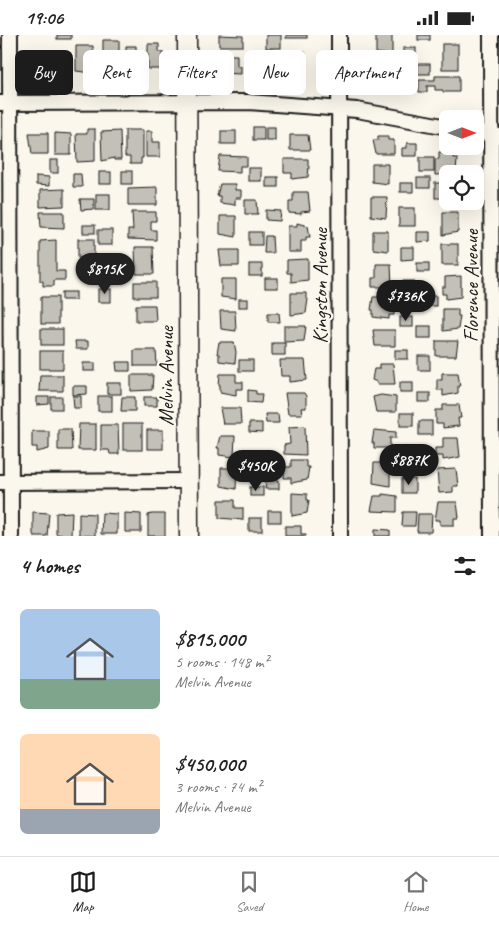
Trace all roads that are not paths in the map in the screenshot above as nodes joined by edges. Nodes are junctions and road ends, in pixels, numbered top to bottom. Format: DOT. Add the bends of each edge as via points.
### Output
graph roads {
  1 [pos="10,35"];
  2 [pos="187,35"];
  3 [pos="339,35"];
  4 [pos="491,35"];
  5 [pos="188,102"];
  6 [pos="5,103"];
  7 [pos="339,108"];
  8 [pos="439,125"];
  9 [pos="495,135"];
  10 [pos="188,481"];
  11 [pos="6,482"];
  12 [pos="11,536"];
  13 [pos="188,536"];
  14 [pos="340,536"];
  15 [pos="492,536"];
  1 -- 6 [label="street"];
  2 -- 5 [label="street, Melvin Avenue"];
  3 -- 7 [label="street, Kingston Avenue"];
  4 -- 9 [label="street, Florence Avenue"];
  5 -- 6 [label="street"];
  5 -- 7 [label="street"];
  5 -- 10 [label="street, Melvin Avenue"];
  6 -- 11 [label="street"];
  7 -- 8 [label="street"];
  7 -- 14 [label="street, Kingston Avenue"];
  9 -- 15 [label="street, Florence Avenue"];
  10 -- 11 [label="street"];
  10 -- 13 [label="street, Melvin Avenue"];
  11 -- 12 [label="street"];
}
